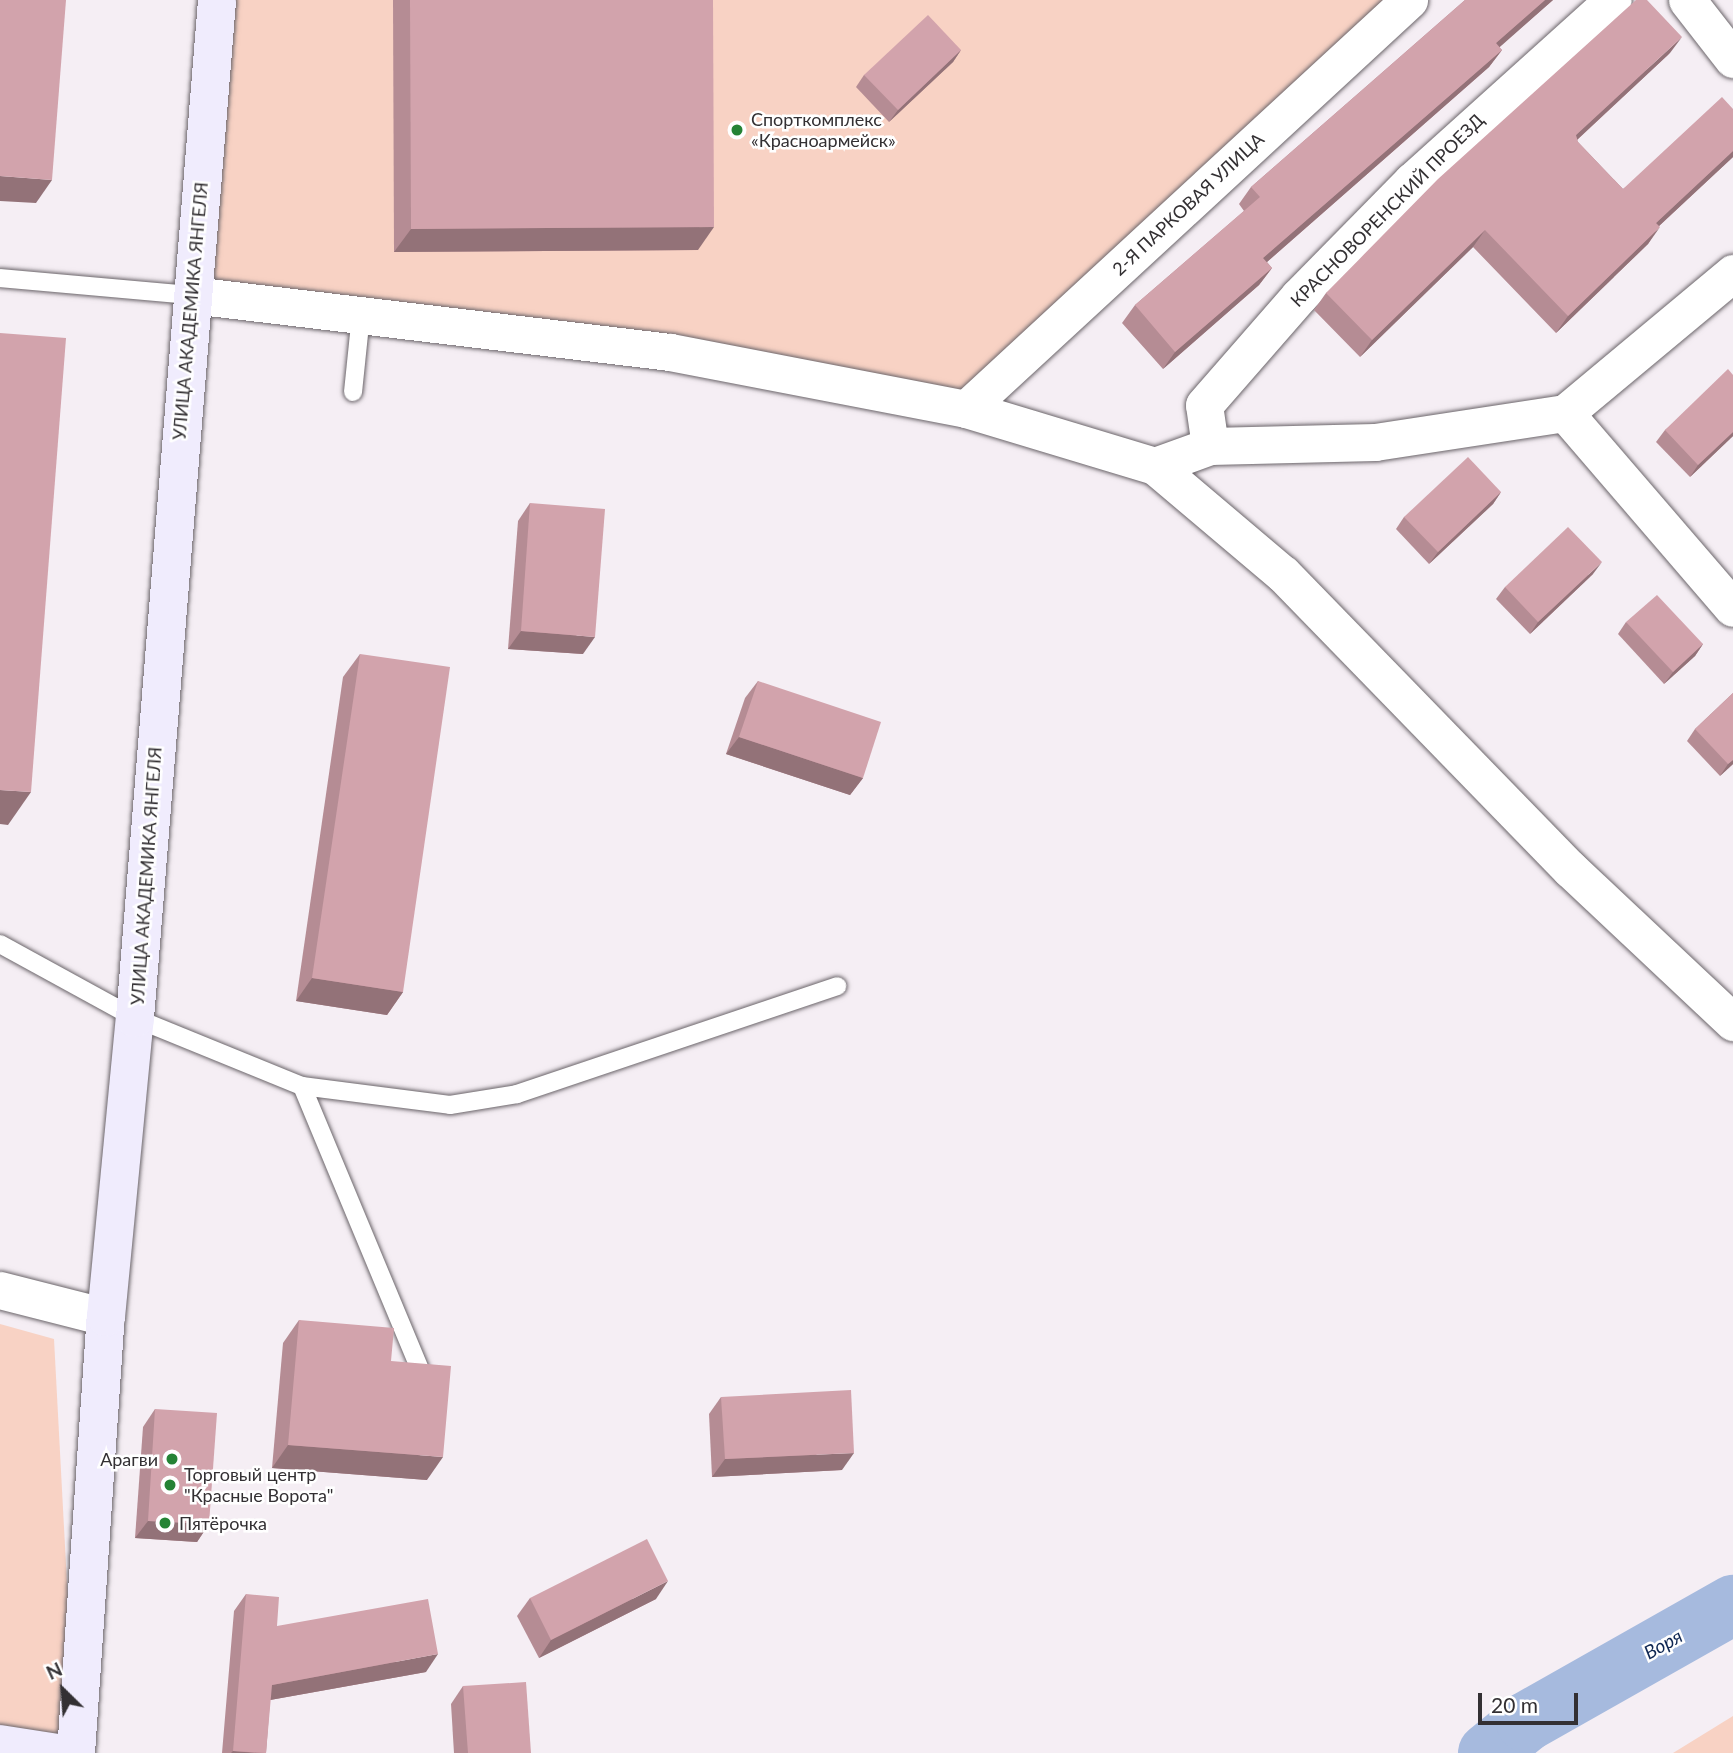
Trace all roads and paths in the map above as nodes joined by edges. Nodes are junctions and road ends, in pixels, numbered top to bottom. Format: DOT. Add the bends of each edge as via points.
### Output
graph roads {
  1 [pos="217,0"];
  2 [pos="1409,0"];
  3 [pos="1613,0"];
  4 [pos="1687,0"];
  5 [pos="1733,59"];
  6 [pos="1733,273"];
  7 [pos="0,278"];
  8 [pos="192,295"];
  9 [pos="360,315"];
  10 [pos="353,392"];
  11 [pos="966,409"];
  12 [pos="1565,413"];
  13 [pos="1210,446"];
  14 [pos="1155,466"];
  15 [pos="1733,608"];
  16 [pos="0,944"];
  17 [pos="837,986"];
  18 [pos="135,1018"];
  19 [pos="1733,1023"];
  20 [pos="302,1086"];
  21 [pos="0,1290"];
  22 [pos="106,1317"];
  23 [pos="420,1369"];
  24 [pos="0,1744"];
  25 [pos="58,1753"];
  26 [pos="76,1753"];
  1 -- 8 [label="main road, УЛИЦА АКАДЕМИКА ЯНГЕЛЯ"];
  2 -- 11 [label="street, 2-Я ПАРКОВАЯ УЛИЦА"];
  3 -- 13 [label="street, КРАСНОВОРЕНСКИЙ ПРОЕЗД" via="1412,181 1299,296 1204,405"];
  4 -- 5 [label="street"];
  6 -- 12 [label="street"];
  7 -- 8 [label="lane"];
  8 -- 9 [label="street"];
  8 -- 18 [label="main road, УЛИЦА АКАДЕМИКА ЯНГЕЛЯ"];
  9 -- 10 [label="lane"];
  9 -- 11 [label="street" via="670,352"];
  11 -- 14 [label="street"];
  12 -- 13 [label="street" via="1375,442"];
  12 -- 15 [label="street"];
  13 -- 14 [label="street"];
  14 -- 19 [label="street" via="1283,574 1570,869"];
  16 -- 18 [label="lane"];
  17 -- 20 [label="lane" via="517,1094 450,1105"];
  18 -- 20 [label="lane"];
  18 -- 22 [label="main road, УЛИЦА АКАДЕМИКА ЯНГЕЛЯ"];
  20 -- 23 [label="lane"];
  21 -- 22 [label="street"];
  22 -- 26 [label="main road, УЛИЦА АКАДЕМИКА ЯНГЕЛЯ"];
  24 -- 25 [label="main road"];
}
